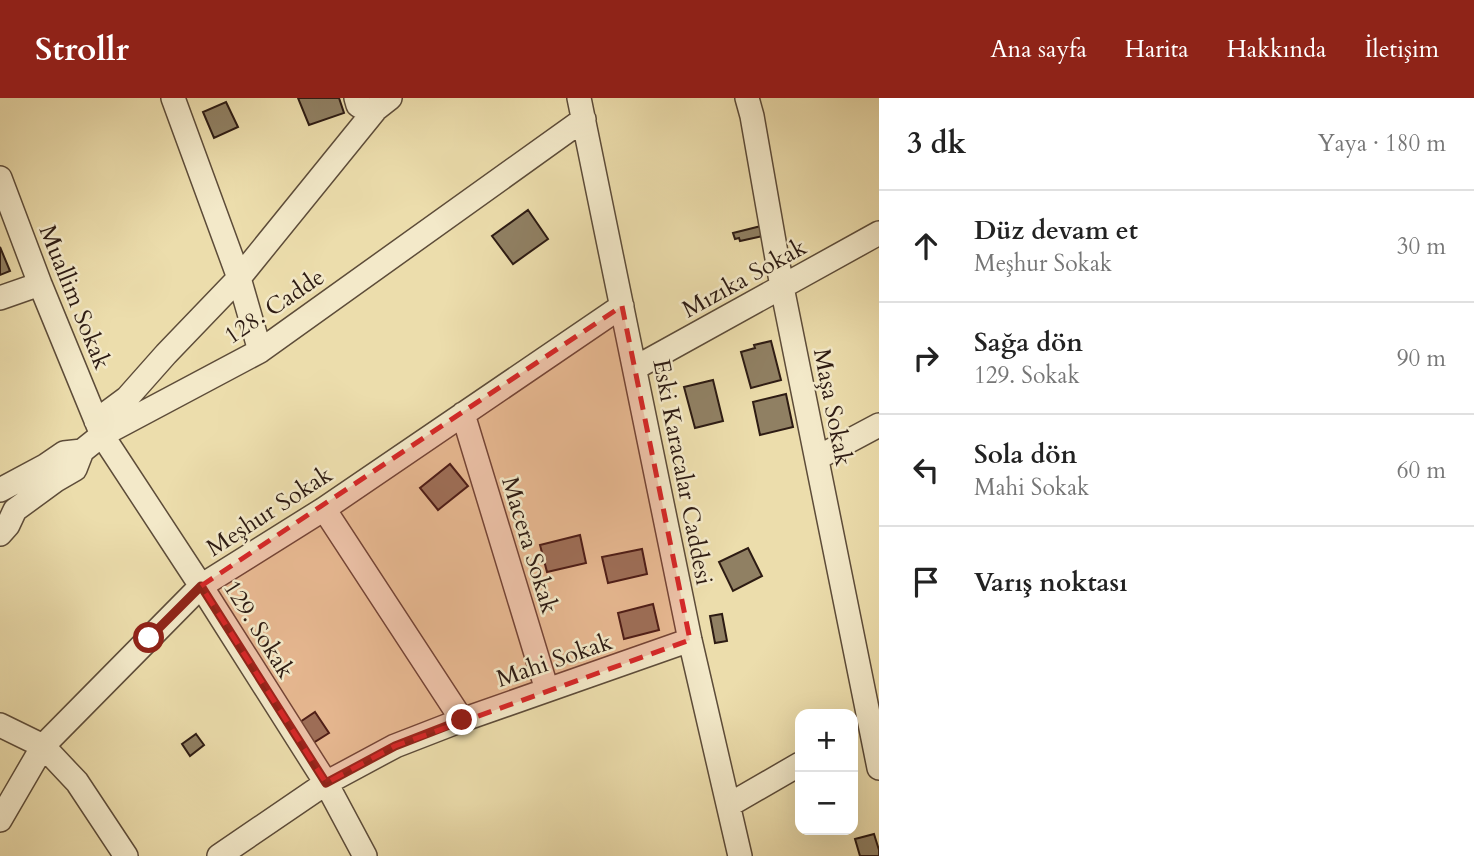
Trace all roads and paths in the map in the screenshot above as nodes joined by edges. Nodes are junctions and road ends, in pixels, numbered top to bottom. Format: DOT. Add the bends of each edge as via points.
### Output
graph roads {
  1 [pos="173,98"];
  2 [pos="356,98"];
  3 [pos="747,98"];
  4 [pos="383,104"];
  5 [pos="583,104"];
  6 [pos="0,178"];
  7 [pos="879,233"];
  8 [pos="239,278"];
  9 [pos="40,284"];
  10 [pos="782,287"];
  11 [pos="0,298"];
  12 [pos="622,306"];
  13 [pos="260,351"];
  14 [pos="635,369"];
  15 [pos="463,414"];
  16 [pos="879,425"];
  17 [pos="99,428"];
  18 [pos="82,451"];
  19 [pos="817,457"];
  20 [pos="0,490"];
  21 [pos="324,509"];
  22 [pos="8,512"];
  23 [pos="0,534"];
  24 [pos="201,586"];
  25 [pos="690,640"];
  26 [pos="547,690"];
  27 [pos="462,720"];
  28 [pos="0,725"];
  29 [pos="867,725"];
  30 [pos="43,746"];
  31 [pos="795,767"];
  32 [pos="879,768"];
  33 [pos="326,783"];
  34 [pos="729,805"];
  35 [pos="0,820"];
  36 [pos="126,856"];
  37 [pos="219,856"];
  38 [pos="365,856"];
  39 [pos="740,856"];
  1 -- 8 [label="street"];
  2 -- 4 [label="street" via="366,110"];
  3 -- 10 [label="street, Maşa Sokak"];
  4 -- 8 [label="street"];
  5 -- 12 [label="street, Eski Karacalar Caddesi"];
  5 -- 13 [label="street, 128. Cadde"];
  6 -- 9 [label="street, Muallim Sokak"];
  7 -- 10 [label="street, Mızıka Sokak"];
  8 -- 13 [label="street"];
  8 -- 17 [label="street"];
  9 -- 11 [label="street"];
  9 -- 17 [label="street, Muallim Sokak"];
  10 -- 14 [label="street, Mızıka Sokak"];
  10 -- 19 [label="street, Maşa Sokak"];
  12 -- 14 [label="street, Eski Karacalar Caddesi"];
  12 -- 15 [label="street, Meşhur Sokak"];
  13 -- 17 [label="street, 128. Cadde"];
  14 -- 25 [label="street, Eski Karacalar Caddesi"];
  15 -- 21 [label="street, Meşhur Sokak"];
  15 -- 26 [label="street, Macera Sokak"];
  16 -- 19 [label="street"];
  17 -- 18 [label="street, 128. Cadde"];
  17 -- 24 [label="street, 129. Sokak"];
  18 -- 20 [label="street" via="64,453"];
  18 -- 22 [label="street, 128. Cadde" via="75,469"];
  19 -- 29 [label="street, Maşa Sokak"];
  21 -- 24 [label="street, Meşhur Sokak"];
  21 -- 27 [label="street"];
  22 -- 23 [label="street, 128. Cadde" via="8,525"];
  24 -- 30 [label="street, Meşhur Sokak"];
  24 -- 33 [label="street, 129. Sokak"];
  25 -- 26 [label="street, Mahi Sokak"];
  25 -- 34 [label="street, Eski Karacalar Caddesi"];
  26 -- 27 [label="street, Mahi Sokak"];
  27 -- 33 [label="street, Mahi Sokak" via="395,746"];
  28 -- 30 [label="street"];
  29 -- 32 [label="street, Maşa Sokak"];
  30 -- 35 [label="street, Meşhur Sokak"];
  30 -- 36 [label="street" via="77,782"];
  31 -- 34 [label="street"];
  33 -- 37 [label="street, Mahi Sokak"];
  33 -- 38 [label="street, 129. Sokak"];
  34 -- 39 [label="street, Eski Karacalar Caddesi"];
}
